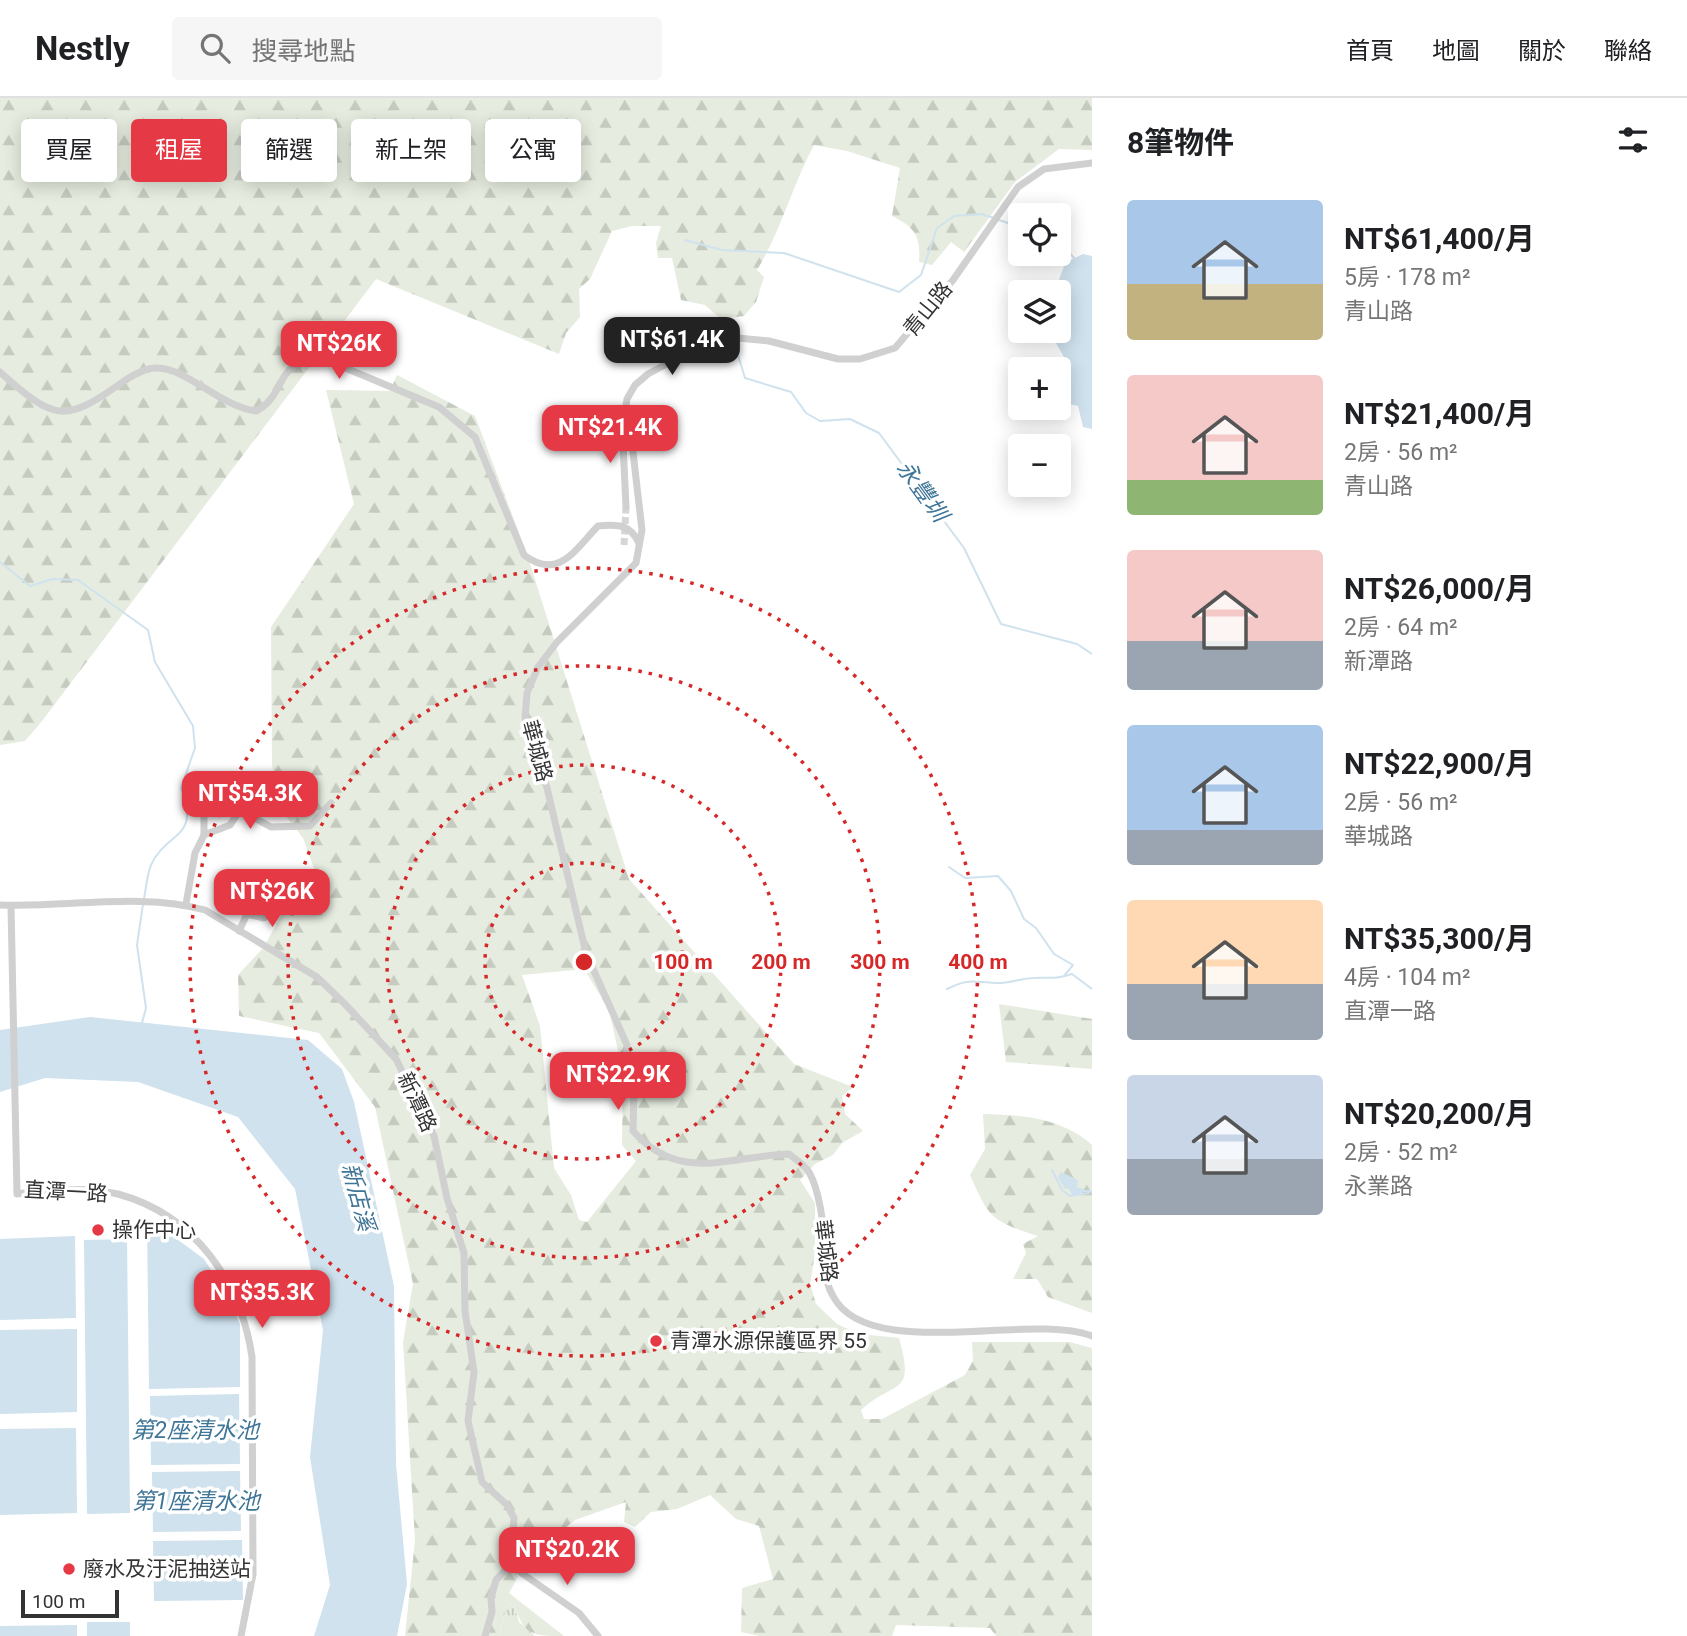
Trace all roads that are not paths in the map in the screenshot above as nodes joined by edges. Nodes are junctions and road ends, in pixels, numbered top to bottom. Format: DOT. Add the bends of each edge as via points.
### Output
graph roads {
  1 [pos="1092,163"];
  2 [pos="0,372"];
  3 [pos="624,417"];
  4 [pos="626,507"];
  5 [pos="639,544"];
  6 [pos="199,781"];
  7 [pos="238,789"];
  8 [pos="331,803"];
  9 [pos="240,810"];
  10 [pos="204,835"];
  11 [pos="261,882"];
  12 [pos="286,902"];
  13 [pos="186,904"];
  14 [pos="0,905"];
  15 [pos="11,906"];
  16 [pos="247,914"];
  17 [pos="239,931"];
  18 [pos="1092,1336"];
  19 [pos="510,1565"];
  20 [pos="241,1636"];
  21 [pos="485,1636"];
  22 [pos="598,1636"];
  1 -- 3 [label="street, 青山路" via="1044,169 1018,187 913,331 895,348 860,359 838,359 769,341 724,340 696,348 648,374 635,385"];
  2 -- 5 [label="street" via="53,411 78,411 131,376 159,368 256,411 271,398 283,375 299,363 313,359 331,362 439,407 475,437 524,555 534,562 558,564 598,526 625,527 634,532"];
  3 -- 4 [label="street"];
  3 -- 5 [label="street" via="631,435 642,530"];
  5 -- 18 [label="street, 華城路" via="636,563 538,667 527,693 526,718 586,953 627,1045 634,1086 633,1131 661,1155 690,1162 717,1165 754,1155 789,1154 808,1170 821,1215 825,1281 838,1306 853,1318 921,1332 1014,1328"];
  6 -- 10 [label="street"];
  7 -- 9 [label="street" via="246,797"];
  8 -- 9 [label="street" via="310,826 271,827"];
  9 -- 10 [label="street" via="230,825"];
  10 -- 13 [label="street" via="195,853"];
  11 -- 16 [label="street" via="241,893 240,905"];
  12 -- 16 [label="street" via="264,918"];
  13 -- 15 [label="street, 新潭路"];
  13 -- 17 [label="street, 新潭路"];
  14 -- 15 [label="street, 新潭路"];
  15 -- 20 [label="street, 直潭一路" via="17,1194 75,1189 135,1200 188,1231 209,1252 230,1283 247,1324 252,1357 253,1574"];
  16 -- 17 [label="street"];
  17 -- 19 [label="street, 新潭路" via="317,977 345,1004 396,1059 434,1136 464,1253 464,1311 474,1371 468,1421 482,1482 514,1518"];
  19 -- 21 [label="street" via="496,1580"];
  19 -- 22 [label="street" via="579,1613"];
}
